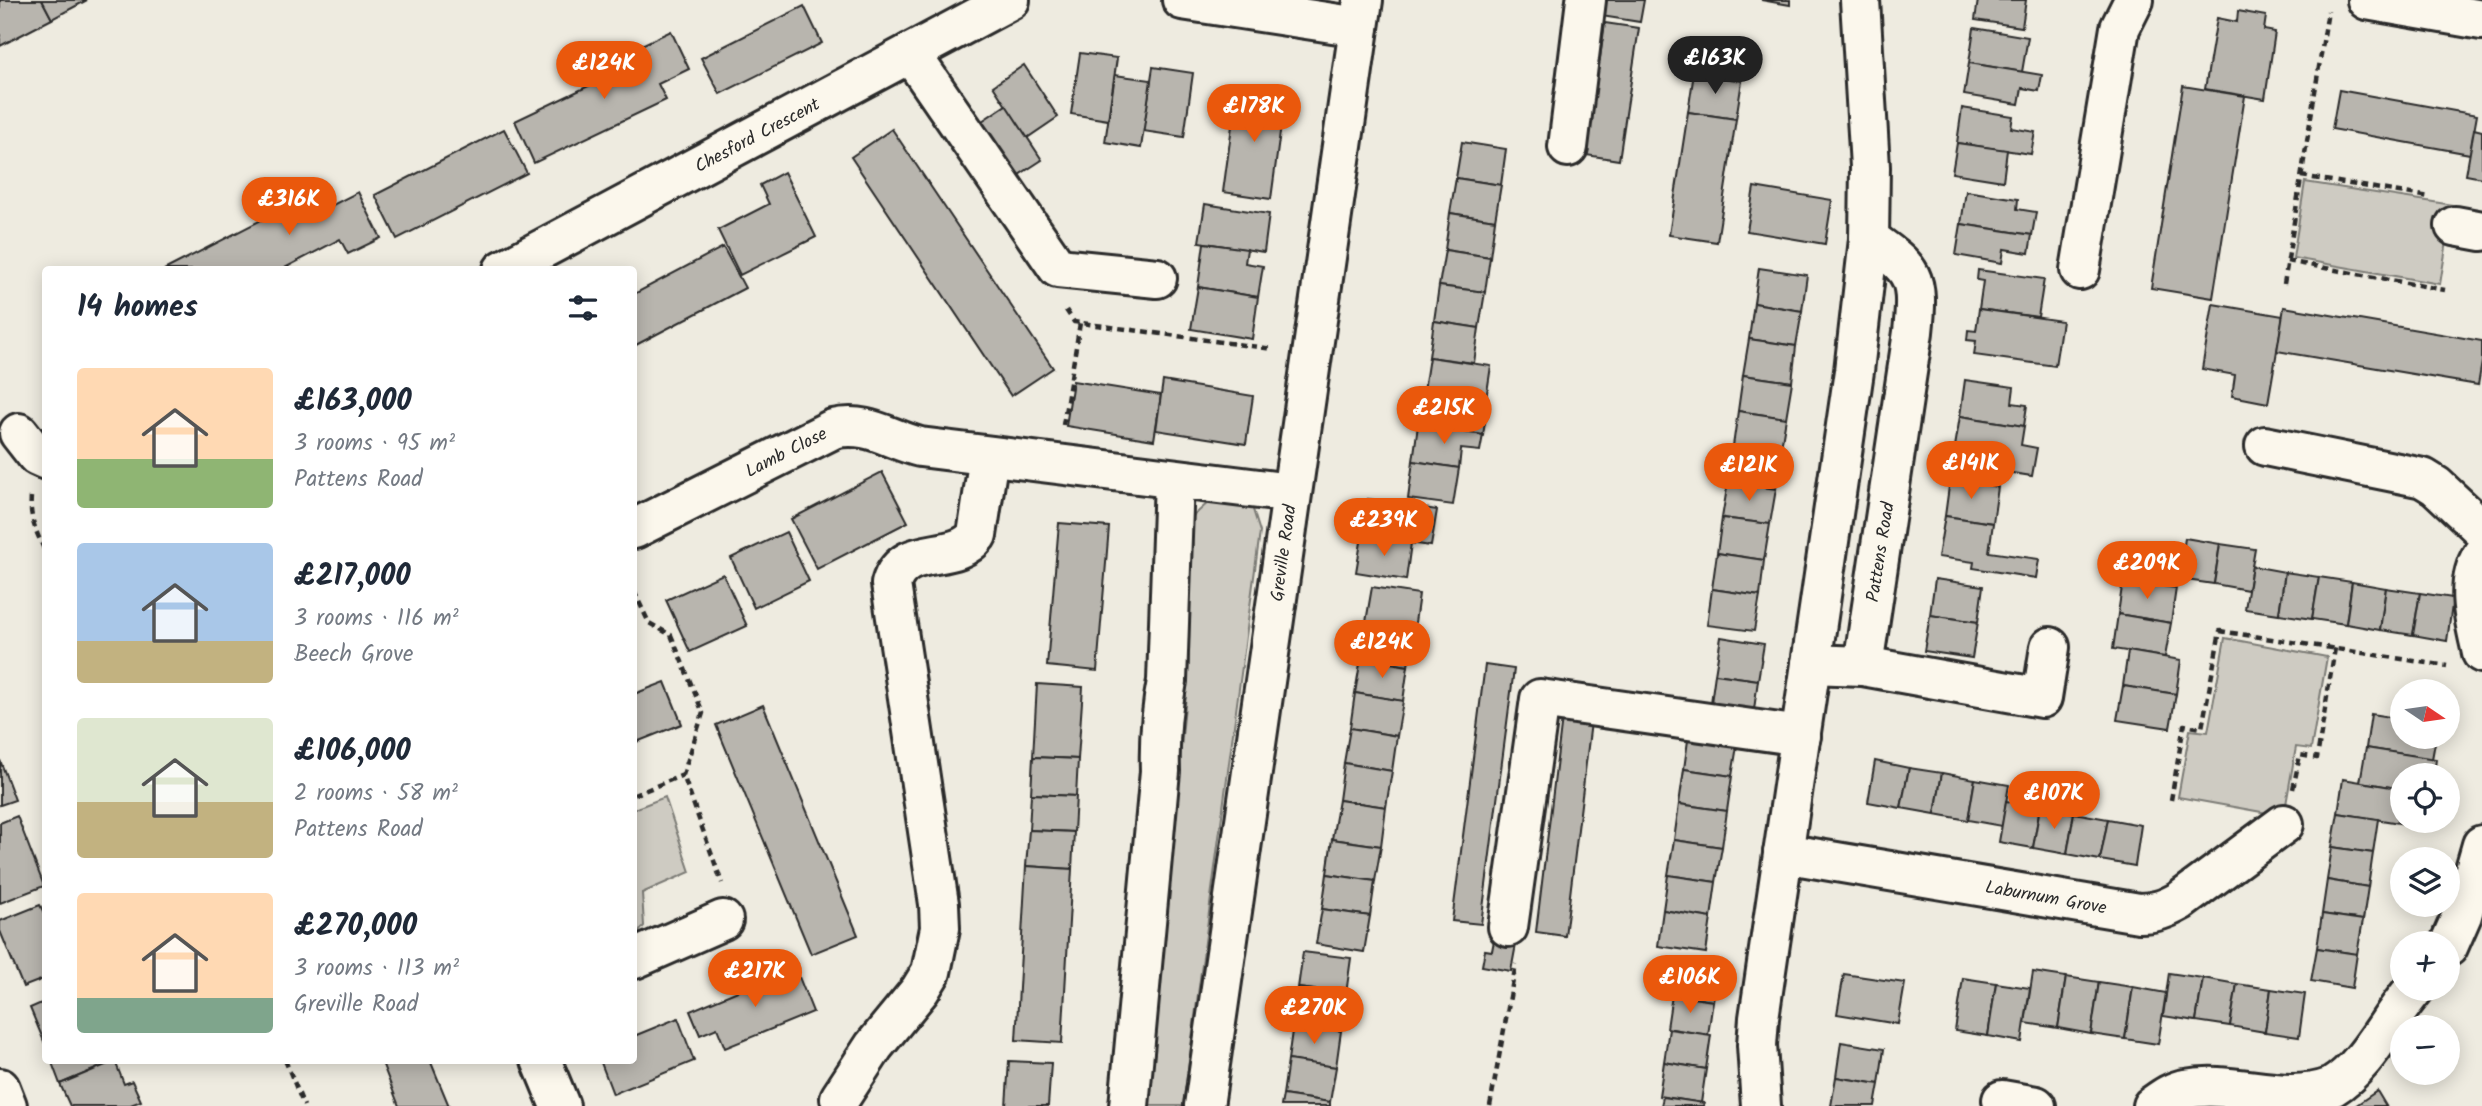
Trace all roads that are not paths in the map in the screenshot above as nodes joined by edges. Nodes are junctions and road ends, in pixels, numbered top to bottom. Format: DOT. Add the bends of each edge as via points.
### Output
graph roads {
  1 [pos="1010,0"];
  2 [pos="1182,0"];
  3 [pos="1586,0"];
  4 [pos="1860,0"];
  5 [pos="2134,0"];
  6 [pos="2367,0"];
  7 [pos="1361,14"];
  8 [pos="2482,20"];
  9 [pos="910,53"];
  10 [pos="1568,147"];
  11 [pos="1869,239"];
  12 [pos="511,266"];
  13 [pos="2080,270"];
  14 [pos="1157,278"];
  15 [pos="19,433"];
  16 [pos="2265,446"];
  17 [pos="989,456"];
  18 [pos="42,458"];
  19 [pos="1174,479"];
  20 [pos="1291,493"];
  21 [pos="637,527"];
  22 [pos="2482,529"];
  23 [pos="2482,555"];
  24 [pos="2050,647"];
  25 [pos="2469,660"];
  26 [pos="1811,664"];
  27 [pos="1863,666"];
  28 [pos="1801,736"];
  29 [pos="2284,824"];
  30 [pos="2482,845"];
  31 [pos="1783,853"];
  32 [pos="723,920"];
  33 [pos="1508,927"];
  34 [pos="2455,931"];
  35 [pos="637,958"];
  36 [pos="2405,1001"];
  37 [pos="543,1064"];
  38 [pos="0,1088"];
  39 [pos="840,1098"];
  40 [pos="7,1106"];
  41 [pos="560,1106"];
  42 [pos="1129,1106"];
  43 [pos="1204,1106"];
  44 [pos="1761,1106"];
  45 [pos="2152,1106"];
  1 -- 9 [label="street, Chesford Crescent"];
  2 -- 7 [label="street"];
  3 -- 10 [label="street"];
  4 -- 11 [label="street" via="1870,167"];
  5 -- 13 [label="street" via="2120,28"];
  6 -- 8 [label="street"];
  7 -- 20 [label="street, Greville Road"];
  9 -- 12 [label="street, Chesford Crescent"];
  9 -- 14 [label="street" via="1058,268"];
  11 -- 26 [label="street"];
  11 -- 27 [label="street, Pattens Road" via="1899,259 1910,273 1915,312"];
  15 -- 18 [label="street"];
  16 -- 22 [label="street" via="2423,478"];
  17 -- 19 [label="street, Lamb Close"];
  17 -- 21 [label="street, Lamb Close" via="920,447 869,428 842,427"];
  17 -- 39 [label="street" via="977,535 970,545 918,557 904,564 891,584 940,928 931,972"];
  19 -- 20 [label="street, Lamb Close"];
  19 -- 42 [label="street" via="1167,681"];
  20 -- 43 [label="street, Greville Road"];
  23 -- 25 [label="street" via="2474,576"];
  24 -- 27 [label="street" via="2042,698"];
  26 -- 27 [label="street"];
  26 -- 28 [label="street"];
  28 -- 31 [label="street"];
  28 -- 33 [label="street" via="1540,699"];
  29 -- 31 [label="street, Laburnum Grove" via="2180,901 2151,913"];
  30 -- 34 [label="street"];
  31 -- 44 [label="street" via="1759,1018"];
  32 -- 35 [label="street"];
  36 -- 45 [label="street" via="2348,1075 2315,1095 2279,1100 2199,1087 2182,1089"];
  37 -- 41 [label="street"];
  38 -- 40 [label="street"];
}
